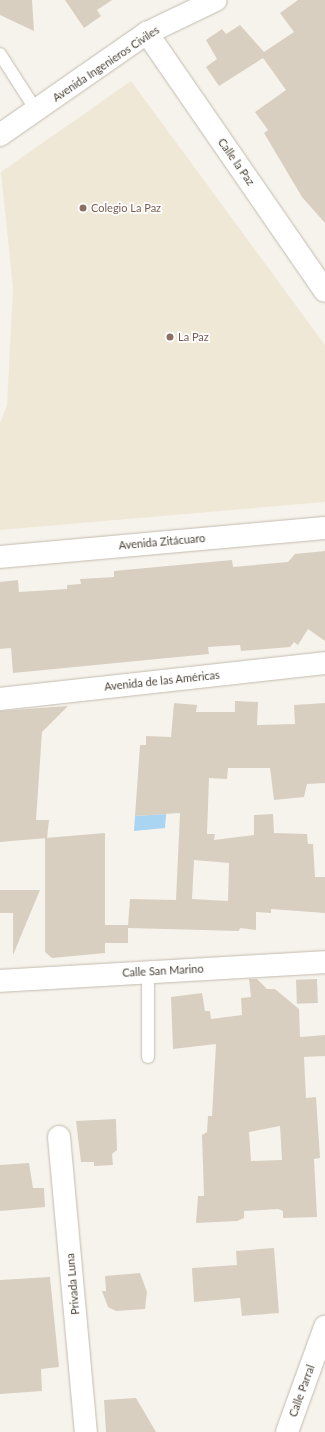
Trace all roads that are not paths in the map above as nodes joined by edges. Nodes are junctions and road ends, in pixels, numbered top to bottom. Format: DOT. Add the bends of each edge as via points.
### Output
graph roads {
  1 [pos="216,0"];
  2 [pos="147,33"];
  3 [pos="0,54"];
  4 [pos="36,110"];
  5 [pos="0,135"];
  6 [pos="325,291"];
  7 [pos="325,528"];
  8 [pos="0,557"];
  9 [pos="325,663"];
  10 [pos="0,699"];
  11 [pos="325,962"];
  12 [pos="148,972"];
  13 [pos="0,981"];
  14 [pos="148,1057"];
  15 [pos="60,1137"];
  16 [pos="325,1327"];
  17 [pos="86,1432"];
  18 [pos="287,1432"];
  1 -- 2 [label="street, Avenida Ingenieros Civiles"];
  2 -- 4 [label="street, Avenida Ingenieros Civiles"];
  2 -- 6 [label="street, Calle la Paz"];
  3 -- 4 [label="lane"];
  4 -- 5 [label="street, Avenida Ingenieros Civiles"];
  7 -- 8 [label="street, Avenida Zitácuaro"];
  9 -- 10 [label="street, Avenida de las Américas"];
  11 -- 12 [label="street, Calle San Marino"];
  12 -- 13 [label="street, Calle San Marino"];
  12 -- 14 [label="lane"];
  15 -- 17 [label="street, Privada Luna"];
  16 -- 18 [label="street, Calle Parral"];
}
